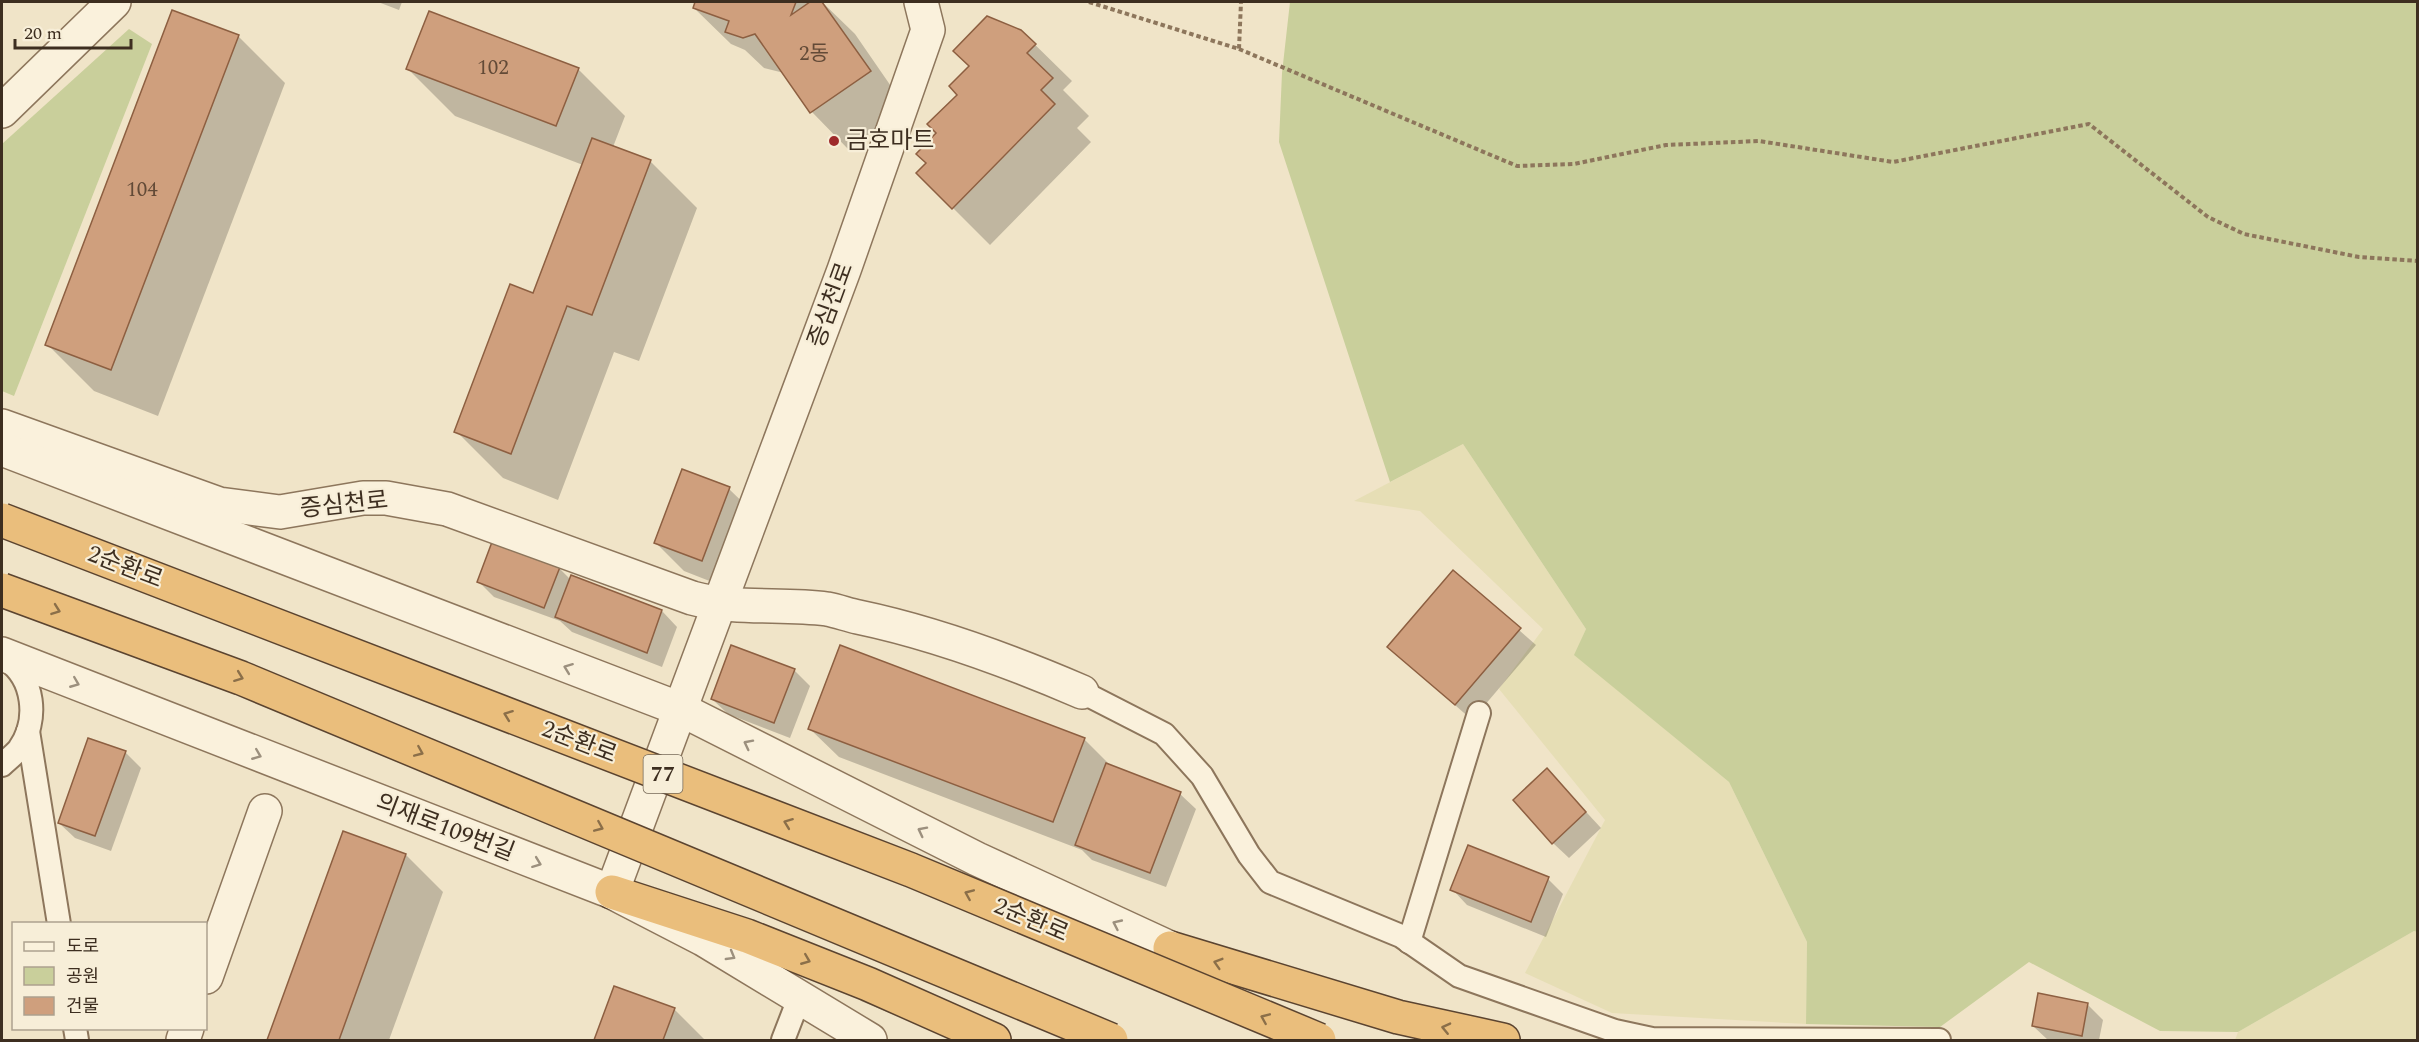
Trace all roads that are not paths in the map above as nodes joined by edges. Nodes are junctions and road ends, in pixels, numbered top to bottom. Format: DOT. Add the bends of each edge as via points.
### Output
graph roads {
  1 [pos="114,2"];
  2 [pos="921,2"];
  3 [pos="2,111"];
  4 [pos="2,426"];
  5 [pos="2,449"];
  6 [pos="2,520"];
  7 [pos="2,590"];
  8 [pos="720,606"];
  9 [pos="2,655"];
  10 [pos="1082,692"];
  11 [pos="680,709"];
  12 [pos="1479,713"];
  13 [pos="28,731"];
  14 [pos="2,765"];
  15 [pos="265,811"];
  16 [pos="612,892"];
  17 [pos="60,922"];
  18 [pos="1409,942"];
  19 [pos="1170,948"];
  20 [pos="207,974"];
  21 [pos="800,996"];
  22 [pos="783,1041"];
  23 [pos="870,1041"];
  24 [pos="994,1041"];
  25 [pos="1110,1041"];
  26 [pos="1319,1041"];
  27 [pos="1503,1041"];
  28 [pos="1939,1041"];
  1 -- 3 [label="street"];
  2 -- 8 [label="street, 증심천로" via="927,30 844,270"];
  4 -- 8 [label="street, 증심천로" via="219,504 280,512 363,498 386,498 447,509"];
  11 -- 5 [label="street, one-way"];
  26 -- 6 [label="highway, 2순환로 / 77, one-way, bridge" via="911,870"];
  7 -- 25 [label="highway, one-way, bridge" via="241,678"];
  8 -- 10 [label="street, 증심천로" via="793,606 885,622 1026,668"];
  8 -- 11 [label="street, 증심천로"];
  9 -- 13 [label="lane" via="22,676 30,693"];
  9 -- 16 [label="street, 의재로109번길, one-way"];
  10 -- 18 [label="lane" via="1164,734 1202,776 1270,882"];
  11 -- 16 [label="street, 증심천로"];
  19 -- 11 [label="street, one-way" via="977,859"];
  12 -- 18 [label="lane"];
  13 -- 14 [label="lane" via="18,750"];
  13 -- 17 [label="lane"];
  15 -- 20 [label="street"];
  16 -- 21 [label="street, 의재로109번길, one-way"];
  16 -- 24 [label="highway, one-way" via="747,936 868,984"];
  18 -- 28 [label="lane" via="1460,976 1615,1031 1652,1038"];
  27 -- 19 [label="highway, one-way" via="1398,1017"];
  21 -- 22 [label="lane"];
  21 -- 23 [label="street, 의재로109번길"];
}
